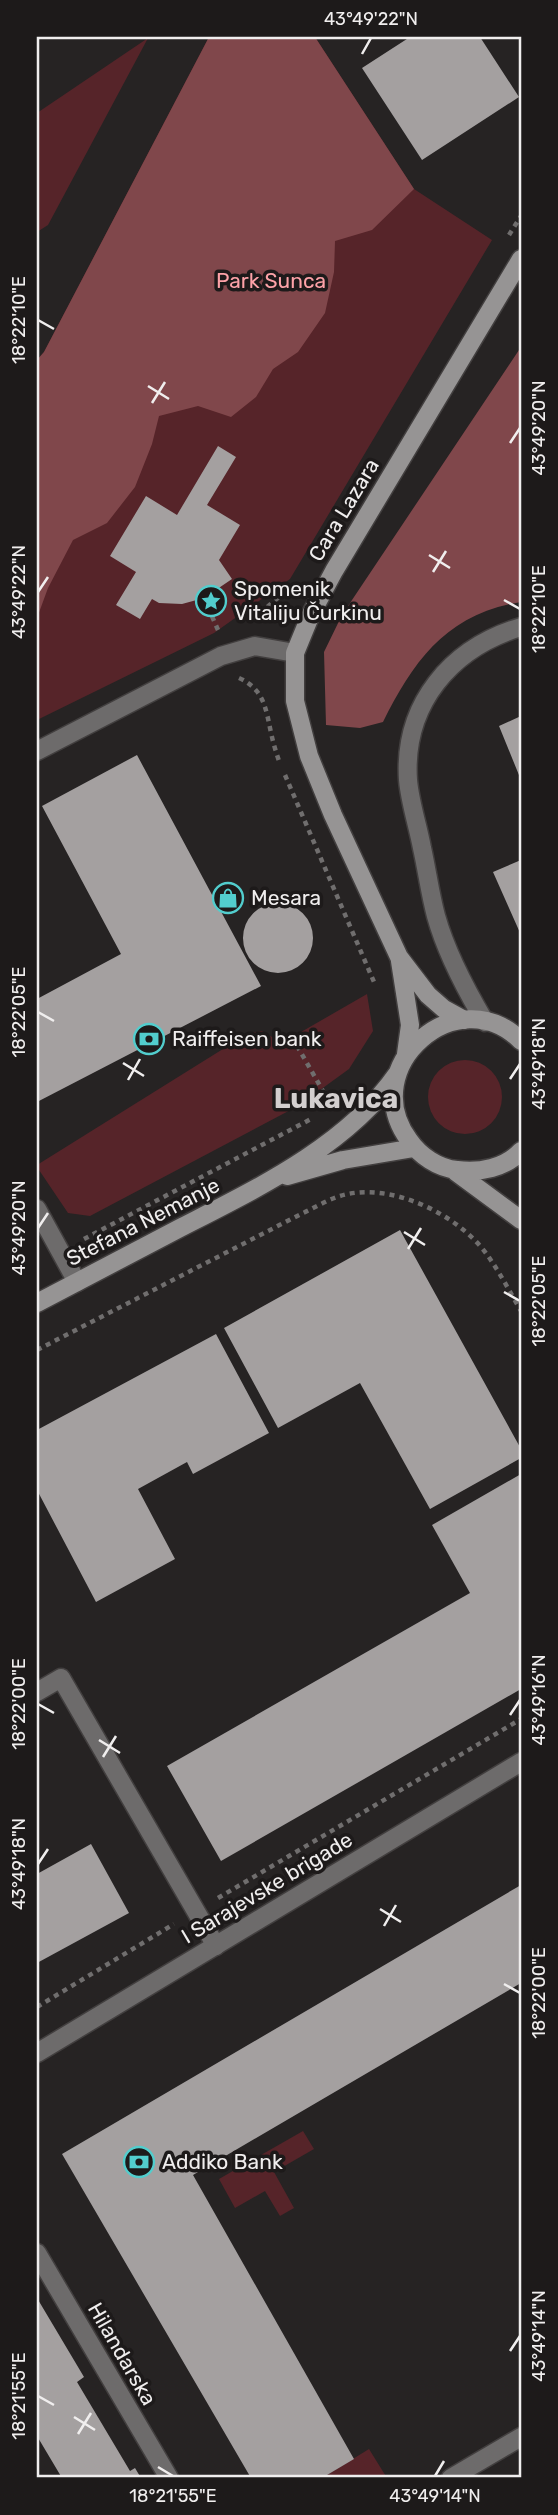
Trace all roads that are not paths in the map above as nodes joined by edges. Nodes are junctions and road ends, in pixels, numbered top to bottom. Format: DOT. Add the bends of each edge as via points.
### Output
graph roads {
  1 [pos="521,259"];
  2 [pos="521,626"];
  3 [pos="295,653"];
  4 [pos="37,751"];
  5 [pos="400,957"];
  6 [pos="464,1020"];
  7 [pos="485,1022"];
  8 [pos="519,1038"];
  9 [pos="406,1054"];
  10 [pos="397,1074"];
  11 [pos="414,1148"];
  12 [pos="521,1151"];
  13 [pos="453,1170"];
  14 [pos="270,1181"];
  15 [pos="37,1209"];
  16 [pos="521,1220"];
  17 [pos="77,1282"];
  18 [pos="37,1303"];
  19 [pos="37,1692"];
  20 [pos="521,1762"];
  21 [pos="216,1946"];
  22 [pos="37,2053"];
  23 [pos="37,2253"];
  24 [pos="521,2437"];
  25 [pos="169,2478"];
  26 [pos="451,2478"];
  1 -- 3 [label="street, Cara Lazara" via="334,570"];
  2 -- 7 [label="street" via="465,654 435,681 416,721 409,750 408,781 436,917 465,988"];
  3 -- 4 [label="street" via="255,646 221,656"];
  3 -- 5 [label="street, Cara Lazara" via="295,701 309,756"];
  5 -- 6 [label="street, Cara Lazara" via="428,995"];
  5 -- 9 [label="street, Cara Lazara" via="410,1025"];
  6 -- 7 [label="street"];
  6 -- 9 [label="street" via="431,1030"];
  7 -- 8 [label="street"];
  9 -- 10 [label="street"];
  10 -- 11 [label="street" via="393,1093 396,1114"];
  10 -- 14 [label="street, Stefana Nemanje" via="382,1096 330,1140"];
  11 -- 13 [label="street" via="432,1163"];
  11 -- 14 [label="street, Stefana Nemanje" via="342,1160"];
  12 -- 13 [label="street" via="498,1166 477,1172"];
  13 -- 16 [label="street"];
  14 -- 17 [label="street, Stefana Nemanje"];
  15 -- 17 [label="street"];
  17 -- 18 [label="street, Stefana Nemanje"];
  19 -- 21 [label="street" via="61,1678"];
  20 -- 21 [label="street, I Sarajevske brigade"];
  21 -- 22 [label="street, I Sarajevske brigade"];
  23 -- 25 [label="street, Hilandarska"];
  24 -- 26 [label="street"];
}
